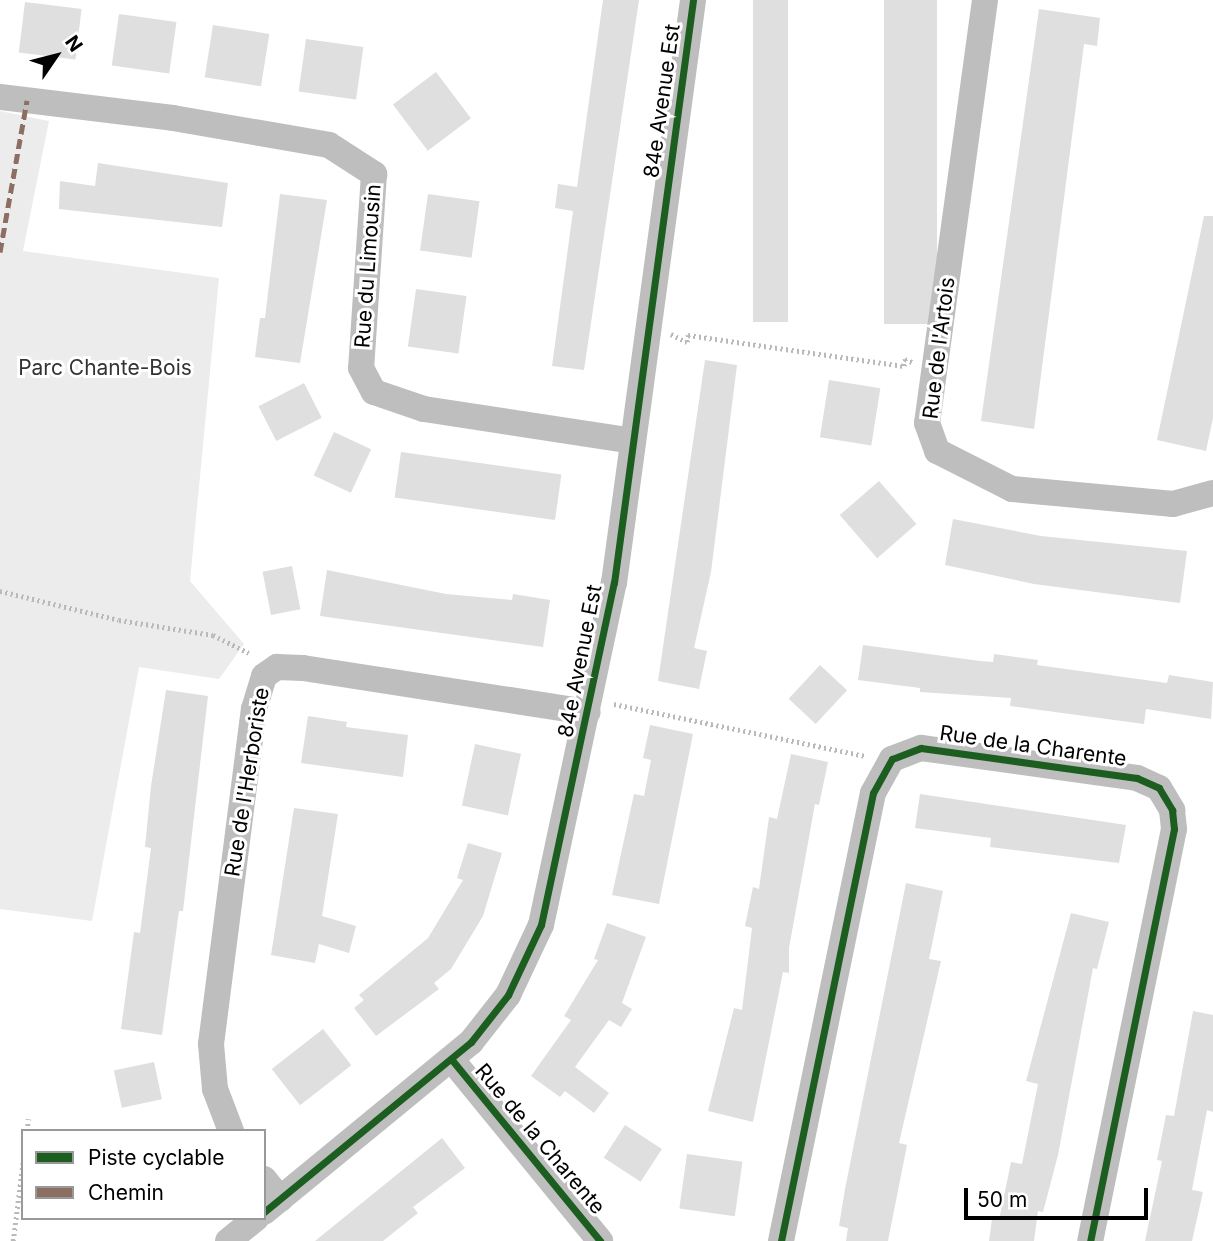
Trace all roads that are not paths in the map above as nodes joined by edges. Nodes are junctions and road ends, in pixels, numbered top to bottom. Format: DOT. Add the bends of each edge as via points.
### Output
graph roads {
  1 [pos="693,0"];
  2 [pos="985,0"];
  3 [pos="0,97"];
  4 [pos="633,441"];
  5 [pos="1213,493"];
  6 [pos="599,708"];
  7 [pos="452,1060"];
  8 [pos="231,1129"];
  9 [pos="270,1197"];
  10 [pos="254,1220"];
  11 [pos="228,1241"];
  12 [pos="600,1241"];
  13 [pos="781,1241"];
  14 [pos="1090,1241"];
  1 -- 4 [label="street, 84e Avenue Est"];
  2 -- 5 [label="street, Rue de l'Artois" via="927,423 937,451 1012,489 1173,504"];
  3 -- 4 [label="street, Rue du Limousin" via="173,118 329,145 374,174 361,368 373,393 424,409"];
  4 -- 6 [label="street, 84e Avenue Est"];
  6 -- 7 [label="street, 84e Avenue Est" via="534,944 508,995"];
  6 -- 8 [label="street, Rue de l'Herboriste" via="296,667 277,667 264,676 254,709 211,1044 215,1089"];
  7 -- 9 [label="street, 84e Avenue Est"];
  7 -- 12 [label="street, Rue de la Charente"];
  10 -- 11 [label="street"];
  13 -- 14 [label="street, Rue de la Charente" via="873,793 892,759 921,748 1136,778 1159,788 1172,810 1174,829"];
}
